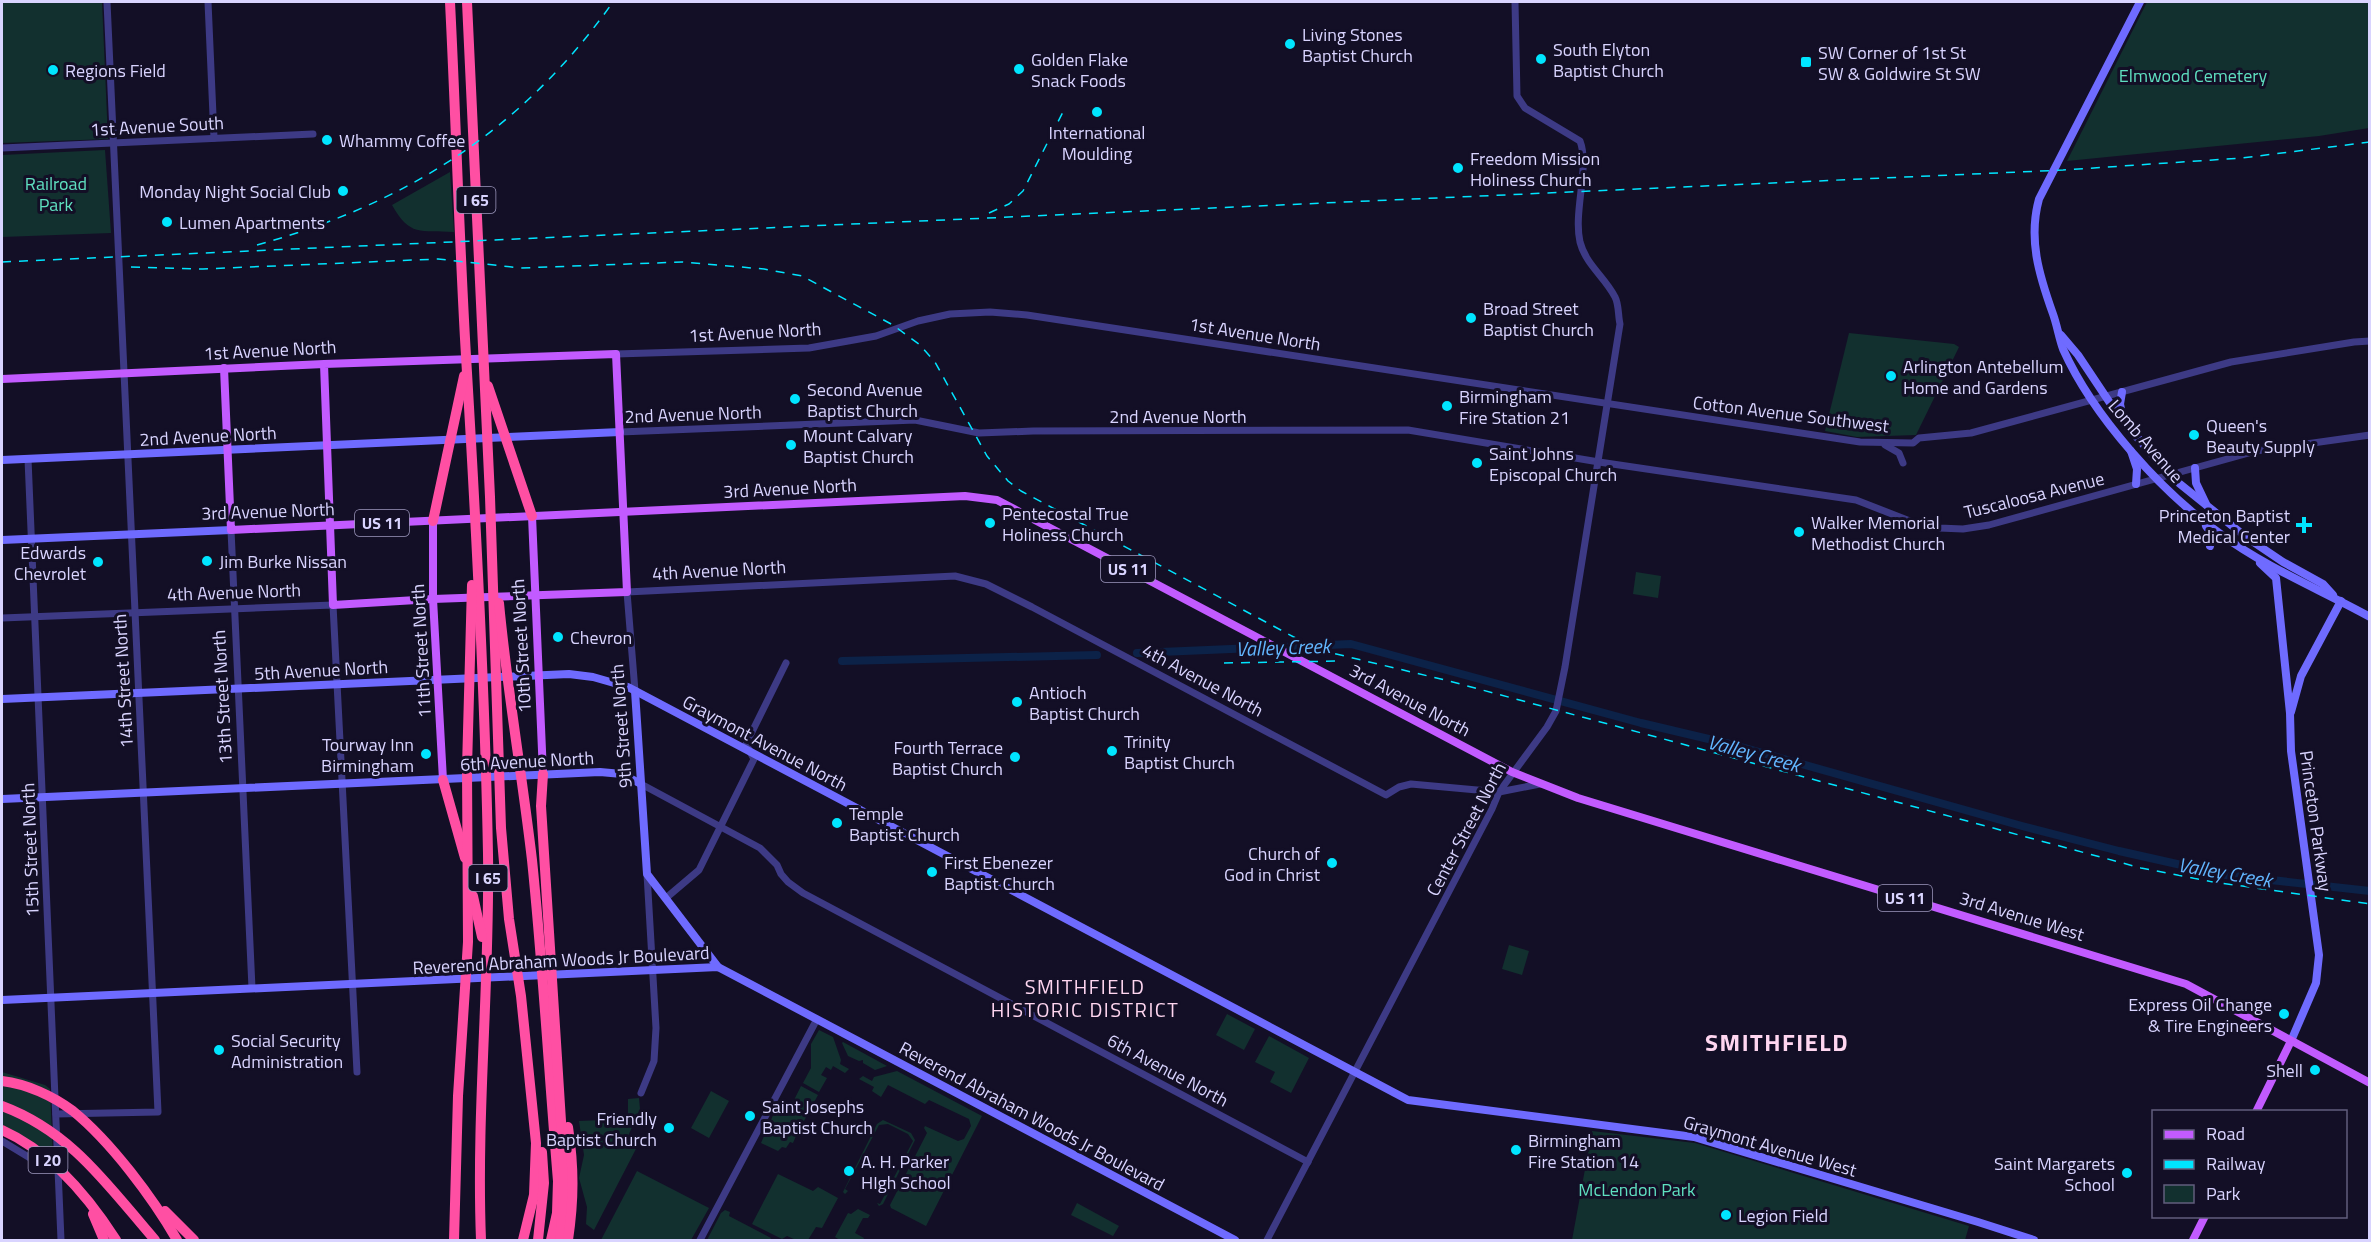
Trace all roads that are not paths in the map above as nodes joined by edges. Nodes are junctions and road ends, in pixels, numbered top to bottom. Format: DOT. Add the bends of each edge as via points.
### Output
graph roads {
  1 [pos="107,2"];
  2 [pos="207,2"];
  3 [pos="444,2"];
  4 [pos="450,2"];
  5 [pos="469,2"];
  6 [pos="1515,2"];
  7 [pos="2140,2"];
  8 [pos="451,26"];
  9 [pos="313,134"];
  10 [pos="214,138"];
  11 [pos="114,143"];
  12 [pos="2,148"];
  13 [pos="2058,331"];
  14 [pos="2370,336"];
  15 [pos="2370,341"];
  16 [pos="2354,342"];
  17 [pos="616,354"];
  18 [pos="324,364"];
  19 [pos="224,368"];
  20 [pos="124,373"];
  21 [pos="466,374"];
  22 [pos="485,374"];
  23 [pos="2,379"];
  24 [pos="2122,392"];
  25 [pos="2105,396"];
  26 [pos="2092,400"];
  27 [pos="1608,405"];
  28 [pos="2126,426"];
  29 [pos="620,432"];
  30 [pos="2370,435"];
  31 [pos="1877,442"];
  32 [pos="328,446"];
  33 [pos="2129,447"];
  34 [pos="228,450"];
  35 [pos="128,454"];
  36 [pos="28,459"];
  37 [pos="2,460"];
  38 [pos="1599,462"];
  39 [pos="1903,463"];
  40 [pos="2195,468"];
  41 [pos="2170,475"];
  42 [pos="2158,478"];
  43 [pos="2136,484"];
  44 [pos="2208,508"];
  45 [pos="623,512"];
  46 [pos="2195,513"];
  47 [pos="532,516"];
  48 [pos="433,521"];
  49 [pos="331,525"];
  50 [pos="231,530"];
  51 [pos="131,534"];
  52 [pos="31,539"];
  53 [pos="2,540"];
  54 [pos="2239,545"];
  55 [pos="2210,546"];
  56 [pos="627,592"];
  57 [pos="535,596"];
  58 [pos="433,599"];
  59 [pos="2338,599"];
  60 [pos="333,605"];
  61 [pos="235,609"];
  62 [pos="134,612"];
  63 [pos="35,617"];
  64 [pos="2370,617"];
  65 [pos="2,618"];
  66 [pos="499,658"];
  67 [pos="476,659"];
  68 [pos="786,663"];
  69 [pos="569,674"];
  70 [pos="539,675"];
  71 [pos="439,680"];
  72 [pos="339,684"];
  73 [pos="239,688"];
  74 [pos="634,691"];
  75 [pos="138,693"];
  76 [pos="38,698"];
  77 [pos="2,699"];
  78 [pos="2290,713"];
  79 [pos="752,753"];
  80 [pos="1512,772"];
  81 [pos="543,774"];
  82 [pos="443,780"];
  83 [pos="343,783"];
  84 [pos="641,784"];
  85 [pos="1540,784"];
  86 [pos="243,788"];
  87 [pos="143,792"];
  88 [pos="1499,792"];
  89 [pos="42,797"];
  90 [pos="2,799"];
  91 [pos="720,826"];
  92 [pos="648,874"];
  93 [pos="666,898"];
  94 [pos="486,959"];
  95 [pos="718,967"];
  96 [pos="653,970"];
  97 [pos="353,984"];
  98 [pos="252,988"];
  99 [pos="151,993"];
  100 [pos="51,998"];
  101 [pos="2,1000"];
  102 [pos="817,1019"];
  103 [pos="2291,1041"];
  104 [pos="558,1055"];
  105 [pos="357,1072"];
  106 [pos="1354,1072"];
  107 [pos="2,1081"];
  108 [pos="2370,1083"];
  109 [pos="641,1093"];
  110 [pos="2,1106"];
  111 [pos="2257,1110"];
  112 [pos="56,1114"];
  113 [pos="2,1130"];
  114 [pos="2,1142"];
  115 [pos="536,1143"];
  116 [pos="1308,1162"];
  117 [pos="58,1166"];
  118 [pos="146,1193"];
  119 [pos="87,1200"];
  120 [pos="124,1205"];
  121 [pos="2204,1218"];
  122 [pos="481,1237"];
  123 [pos="61,1240"];
  124 [pos="104,1240"];
  125 [pos="117,1240"];
  126 [pos="155,1240"];
  127 [pos="160,1240"];
  128 [pos="179,1240"];
  129 [pos="194,1240"];
  130 [pos="454,1240"];
  131 [pos="523,1240"];
  132 [pos="538,1240"];
  133 [pos="551,1240"];
  134 [pos="560,1240"];
  135 [pos="568,1240"];
  136 [pos="700,1240"];
  137 [pos="1235,1240"];
  138 [pos="1267,1240"];
  139 [pos="2034,1240"];
  140 [pos="2193,1240"];
  1 -- 11 [label="street, 14th Street North"];
  2 -- 10 [label="street"];
  3 -- 8 [label="highway"];
  4 -- 8 [label="highway, I 65"];
  5 -- 22 [label="highway, I 65"];
  6 -- 27 [label="street, Center Street North" via="1517,96 1525,108 1580,141 1580,240 1583,253 1616,299 1620,324"];
  7 -- 13 [label="main road, Lomb Avenue" via="2039,199 2033,227 2038,269"];
  8 -- 21 [label="highway, I 65"];
  9 -- 10 [label="street, 1st Avenue South"];
  10 -- 11 [label="street, 1st Avenue South"];
  11 -- 12 [label="street, 1st Avenue South"];
  11 -- 20 [label="street, 14th Street North"];
  13 -- 25 [label="main road, Lomb Avenue"];
  13 -- 26 [label="main road, Lomb Avenue"];
  14 -- 16 [label="street, Cotton Avenue Southwest"];
  15 -- 16 [label="street, Cotton Avenue Southwest"];
  16 -- 24 [label="street, Cotton Avenue Southwest" via="2231,362"];
  17 -- 18 [label="main road, 1st Avenue North"];
  17 -- 27 [label="street, 1st Avenue North" via="808,348 876,336 950,314 990,312"];
  17 -- 29 [label="main road, 9th Street North"];
  18 -- 19 [label="main road, 1st Avenue North"];
  18 -- 32 [label="main road"];
  19 -- 20 [label="main road, 1st Avenue North"];
  19 -- 34 [label="main road, 13th Street North"];
  20 -- 23 [label="main road, 1st Avenue North"];
  20 -- 35 [label="street, 14th Street North"];
  21 -- 48 [label="highway"];
  21 -- 67 [label="highway, I 65" via="476,500"];
  22 -- 47 [label="highway"];
  22 -- 66 [label="highway, I 65"];
  24 -- 25 [label="street, Cotton Avenue Southwest"];
  24 -- 28 [label="main road" via="2120,410"];
  25 -- 26 [label="street, Cotton Avenue Southwest"];
  25 -- 28 [label="main road, Lomb Avenue"];
  26 -- 31 [label="street, Cotton Avenue Southwest" via="1971,433 1920,438 1913,443"];
  26 -- 33 [label="main road, Lomb Avenue"];
  27 -- 31 [label="street, Cotton Avenue Southwest"];
  27 -- 38 [label="street, Center Street North"];
  28 -- 41 [label="main road, Lomb Avenue"];
  29 -- 32 [label="main road, 2nd Avenue North"];
  29 -- 38 [label="street, 2nd Avenue North" via="915,420 979,434 1380,429 1407,430"];
  29 -- 45 [label="main road, 9th Street North"];
  30 -- 40 [label="street, Tuscaloosa Avenue" via="2256,451"];
  31 -- 39 [label="street" via="1896,450"];
  32 -- 34 [label="main road, 2nd Avenue North"];
  32 -- 49 [label="main road"];
  33 -- 42 [label="main road, Lomb Avenue"];
  33 -- 43 [label="main road" via="2137,469"];
  34 -- 35 [label="main road, 2nd Avenue North"];
  34 -- 50 [label="main road, 13th Street North"];
  35 -- 36 [label="main road, 2nd Avenue North"];
  35 -- 51 [label="street, 14th Street North"];
  36 -- 37 [label="main road, 2nd Avenue North"];
  36 -- 52 [label="street, 15th Street North"];
  38 -- 43 [label="street, Tuscaloosa Avenue" via="1856,500 1915,524 1957,530 1989,525"];
  38 -- 80 [label="street, Center Street North" via="1557,707 1547,727"];
  40 -- 41 [label="street, Tuscaloosa Avenue"];
  40 -- 44 [label="main road" via="2196,483"];
  41 -- 42 [label="street, Tuscaloosa Avenue"];
  41 -- 44 [label="main road, Lomb Avenue"];
  42 -- 43 [label="street, Tuscaloosa Avenue"];
  42 -- 46 [label="main road, Lomb Avenue"];
  44 -- 59 [label="main road, Lomb Avenue" via="2283,562 2323,584"];
  45 -- 47 [label="main road, 3rd Avenue North / US 11"];
  45 -- 56 [label="main road, 9th Street North"];
  45 -- 80 [label="main road, 3rd Avenue North / US 11" via="965,496 998,500"];
  46 -- 54 [label="main road, Lomb Avenue"];
  46 -- 55 [label="main road" via="2212,534"];
  47 -- 48 [label="main road, 3rd Avenue North / US 11"];
  47 -- 57 [label="main road, 10th Street North"];
  48 -- 49 [label="main road, 3rd Avenue North / US 11"];
  48 -- 58 [label="main road, 11th Street North"];
  49 -- 50 [label="main road, 3rd Avenue North / US 11"];
  49 -- 60 [label="main road"];
  50 -- 51 [label="main road, 3rd Avenue North"];
  50 -- 61 [label="street, 13th Street North"];
  51 -- 52 [label="main road, 3rd Avenue North"];
  51 -- 62 [label="street, 14th Street North"];
  52 -- 53 [label="main road, 3rd Avenue North"];
  52 -- 63 [label="street, 15th Street North"];
  54 -- 59 [label="main road, Lomb Avenue"];
  54 -- 78 [label="main road, Princeton Parkway" via="2276,578"];
  56 -- 57 [label="main road, 4th Avenue North"];
  56 -- 74 [label="street, 9th Street North"];
  56 -- 88 [label="street, 4th Avenue North" via="955,576 972,579 1386,795 1399,787 1419,783"];
  57 -- 58 [label="main road, 4th Avenue North"];
  57 -- 70 [label="main road, 10th Street North"];
  58 -- 60 [label="main road, 4th Avenue North"];
  58 -- 71 [label="main road, 11th Street North"];
  59 -- 64 [label="main road, Lomb Avenue"];
  59 -- 78 [label="main road" via="2301,676"];
  60 -- 61 [label="street, 4th Avenue North"];
  60 -- 72 [label="street"];
  61 -- 62 [label="street, 4th Avenue North"];
  61 -- 73 [label="street, 13th Street North"];
  62 -- 63 [label="street, 4th Avenue North"];
  62 -- 75 [label="street, 14th Street North"];
  63 -- 65 [label="street, 4th Avenue North"];
  63 -- 76 [label="street, 15th Street North"];
  66 -- 115 [label="highway, I 65" via="496,695 501,828"];
  66 -- 133 [label="highway" via="532,862 558,1181"];
  67 -- 94 [label="highway, I 65" via="483,696 487,798"];
  67 -- 130 [label="highway" via="467,768 468,942"];
  68 -- 79 [label="street" via="746,744"];
  69 -- 70 [label="main road, 5th Avenue North"];
  69 -- 74 [label="main road, Graymont Avenue North" via="593,677"];
  70 -- 71 [label="main road, 5th Avenue North"];
  70 -- 81 [label="main road, 10th Street North"];
  71 -- 72 [label="main road, 5th Avenue North"];
  71 -- 82 [label="main road, 11th Street North"];
  72 -- 73 [label="main road, 5th Avenue North"];
  72 -- 83 [label="street"];
  73 -- 75 [label="main road, 5th Avenue North"];
  73 -- 86 [label="street, 13th Street North"];
  74 -- 79 [label="main road, Graymont Avenue North"];
  74 -- 84 [label="main road, 9th Street North"];
  75 -- 76 [label="main road, 5th Avenue North"];
  75 -- 87 [label="street, 14th Street North"];
  76 -- 77 [label="main road, 5th Avenue North"];
  76 -- 89 [label="street, 15th Street North"];
  78 -- 103 [label="main road, Princeton Parkway" via="2291,751 2318,936 2319,970"];
  79 -- 91 [label="street" via="754,759"];
  79 -- 106 [label="main road, Graymont Avenue North"];
  80 -- 85 [label="main road, 3rd Avenue West / US 11"];
  80 -- 88 [label="street, Center Street North"];
  81 -- 82 [label="main road, 6th Avenue North"];
  81 -- 84 [label="main road, 6th Avenue North" via="622,774"];
  81 -- 104 [label="highway" via="541,806"];
  82 -- 83 [label="main road, 6th Avenue North"];
  82 -- 94 [label="highway"];
  83 -- 86 [label="main road, 6th Avenue North"];
  83 -- 97 [label="street"];
  84 -- 91 [label="street, 6th Avenue North"];
  84 -- 92 [label="main road, 9th Street North"];
  85 -- 88 [label="street"];
  85 -- 103 [label="main road, 3rd Avenue West / US 11" via="2186,984"];
  86 -- 87 [label="main road, 6th Avenue North"];
  86 -- 98 [label="street, 13th Street North"];
  87 -- 89 [label="main road, 6th Avenue North"];
  87 -- 99 [label="street, 14th Street North"];
  88 -- 106 [label="street, Center Street North"];
  89 -- 90 [label="main road, 6th Avenue North"];
  89 -- 100 [label="street, 15th Street North"];
  91 -- 93 [label="street" via="696,873"];
  91 -- 116 [label="street, 6th Avenue North" via="760,848 788,882 803,893"];
  92 -- 93 [label="main road"];
  92 -- 96 [label="street, 9th Street North"];
  93 -- 95 [label="main road"];
  94 -- 122 [label="highway, I 65" via="480,1125"];
  95 -- 96 [label="main road, Reverend Abraham Woods Jr Boulevard"];
  95 -- 102 [label="main road, Reverend Abraham Woods Jr Boulevard"];
  96 -- 97 [label="main road, Reverend Abraham Woods Jr Boulevard"];
  96 -- 109 [label="street, 9th Street North" via="654,1061"];
  97 -- 98 [label="main road, Reverend Abraham Woods Jr Boulevard"];
  97 -- 105 [label="street"];
  98 -- 99 [label="main road, Reverend Abraham Woods Jr Boulevard"];
  99 -- 100 [label="main road, Reverend Abraham Woods Jr Boulevard"];
  99 -- 112 [label="street, 14th Street North" via="158,1112"];
  100 -- 101 [label="main road, Reverend Abraham Woods Jr Boulevard"];
  100 -- 112 [label="street, 15th Street North"];
  102 -- 136 [label="street"];
  102 -- 137 [label="main road, Reverend Abraham Woods Jr Boulevard"];
  103 -- 108 [label="main road, 3rd Avenue West / US 11"];
  103 -- 111 [label="main road"];
  104 -- 134 [label="highway" via="566,1184"];
  104 -- 135 [label="highway" via="573,1165"];
  106 -- 116 [label="street, Center Street North"];
  106 -- 139 [label="main road, Graymont Avenue West" via="1408,1100 1694,1137"];
  107 -- 118 [label="highway" via="40,1092 74,1112 111,1149"];
  110 -- 120 [label="highway, I 20" via="63,1139"];
  112 -- 117 [label="street, 15th Street North"];
  113 -- 119 [label="highway, I 20" via="40,1154"];
  114 -- 117 [label="street" via="30,1158"];
  115 -- 131 [label="highway, I 65" via="534,1196"];
  115 -- 132 [label="highway" via="543,1154"];
  116 -- 138 [label="street, Center Street North"];
  117 -- 123 [label="street, 15th Street North"];
  118 -- 128 [label="highway"];
  118 -- 129 [label="highway"];
  119 -- 124 [label="highway"];
  119 -- 125 [label="highway, I 20"];
  120 -- 126 [label="highway, I 20"];
  120 -- 127 [label="highway"];
  121 -- 140 [label="main road"];
}
